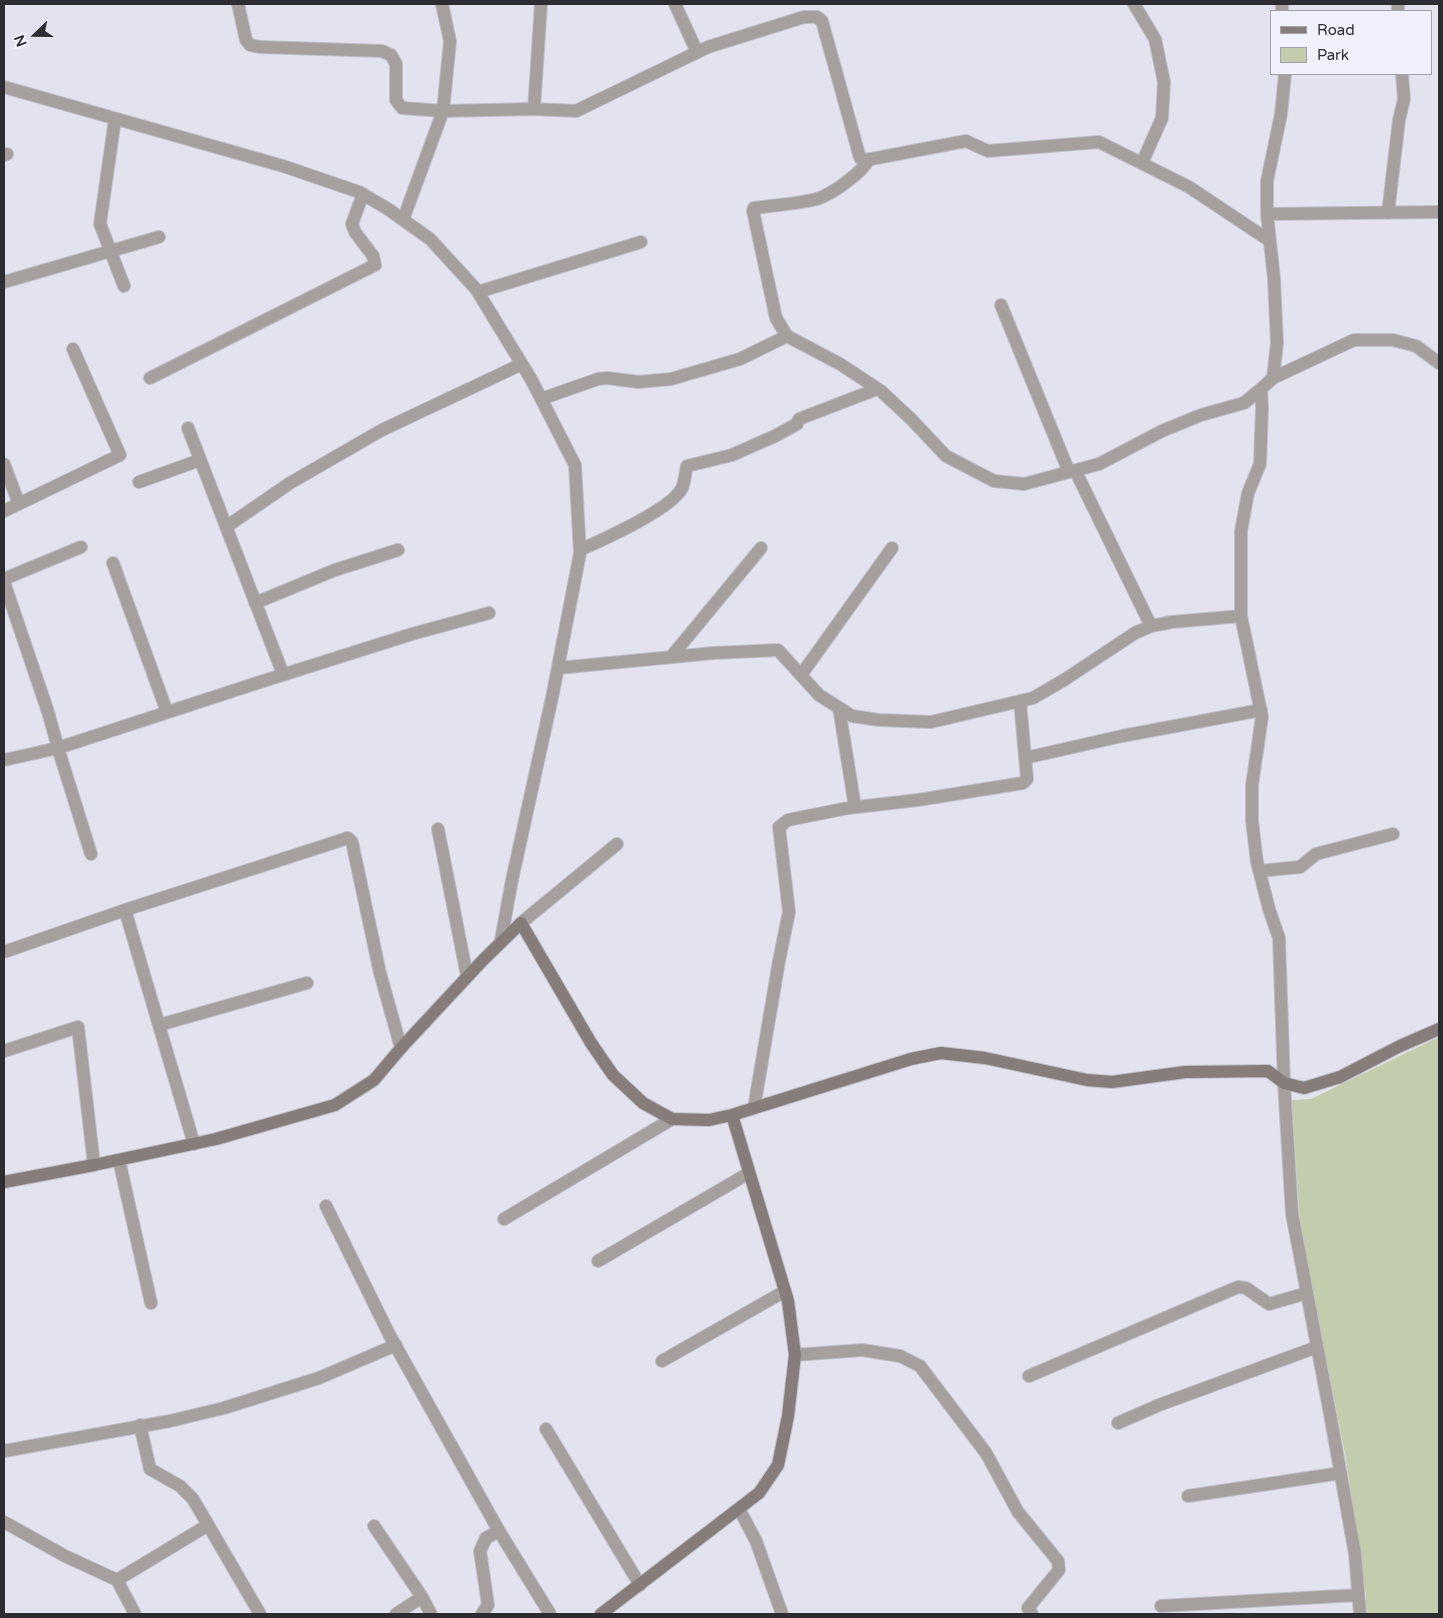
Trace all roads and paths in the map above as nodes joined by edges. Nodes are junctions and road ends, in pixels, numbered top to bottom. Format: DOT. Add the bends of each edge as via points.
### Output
graph roads {
  1 [pos="238,4"];
  2 [pos="442,4"];
  3 [pos="541,4"];
  4 [pos="675,4"];
  5 [pos="1134,4"];
  6 [pos="697,52"];
  7 [pos="1285,75"];
  8 [pos="1402,75"];
  9 [pos="4,87"];
  10 [pos="534,109"];
  11 [pos="443,111"];
  12 [pos="115,119"];
  13 [pos="869,159"];
  14 [pos="1142,164"];
  15 [pos="363,194"];
  16 [pos="1439,212"];
  17 [pos="1388,213"];
  18 [pos="1267,214"];
  19 [pos="404,220"];
  20 [pos="159,237"];
  21 [pos="1270,241"];
  22 [pos="642,242"];
  23 [pos="111,252"];
  24 [pos="4,282"];
  25 [pos="124,286"];
  26 [pos="478,292"];
  27 [pos="1001,305"];
  28 [pos="787,336"];
  29 [pos="74,348"];
  30 [pos="1439,363"];
  31 [pos="522,364"];
  32 [pos="150,378"];
  33 [pos="1273,378"];
  34 [pos="877,389"];
  35 [pos="1261,389"];
  36 [pos="541,399"];
  37 [pos="188,428"];
  38 [pos="200,460"];
  39 [pos="4,464"];
  40 [pos="1072,471"];
  41 [pos="139,482"];
  42 [pos="18,504"];
  43 [pos="4,511"];
  44 [pos="226,527"];
  45 [pos="81,547"];
  46 [pos="760,548"];
  47 [pos="892,548"];
  48 [pos="398,550"];
  49 [pos="580,550"];
  50 [pos="113,563"];
  51 [pos="4,580"];
  52 [pos="255,603"];
  53 [pos="489,613"];
  54 [pos="1241,616"];
  55 [pos="1151,626"];
  56 [pos="671,657"];
  57 [pos="558,668"];
  58 [pos="283,674"];
  59 [pos="801,675"];
  60 [pos="1020,701"];
  61 [pos="839,708"];
  62 [pos="1261,710"];
  63 [pos="168,712"];
  64 [pos="58,748"];
  65 [pos="1026,758"];
  66 [pos="4,760"];
  67 [pos="855,807"];
  68 [pos="438,829"];
  69 [pos="1393,834"];
  70 [pos="617,844"];
  71 [pos="91,854"];
  72 [pos="1259,871"];
  73 [pos="126,910"];
  74 [pos="521,923"];
  75 [pos="501,940"];
  76 [pos="4,952"];
  77 [pos="468,976"];
  78 [pos="307,983"];
  79 [pos="159,1026"];
  80 [pos="1439,1029"];
  81 [pos="401,1048"];
  82 [pos="4,1051"];
  83 [pos="1284,1083"];
  84 [pos="754,1108"];
  85 [pos="732,1115"];
  86 [pos="672,1119"];
  87 [pos="194,1144"];
  88 [pos="119,1160"];
  89 [pos="94,1165"];
  90 [pos="749,1173"];
  91 [pos="4,1182"];
  92 [pos="326,1206"];
  93 [pos="504,1219"];
  94 [pos="598,1261"];
  95 [pos="785,1292"];
  96 [pos="1307,1293"];
  97 [pos="151,1303"];
  98 [pos="396,1345"];
  99 [pos="1317,1346"];
  100 [pos="795,1355"];
  101 [pos="662,1361"];
  102 [pos="1029,1376"];
  103 [pos="1118,1423"];
  104 [pos="140,1425"];
  105 [pos="546,1429"];
  106 [pos="4,1451"];
  107 [pos="1341,1473"];
  108 [pos="1188,1496"];
  109 [pos="739,1509"];
  110 [pos="4,1522"];
  111 [pos="208,1525"];
  112 [pos="374,1526"];
  113 [pos="500,1531"];
  114 [pos="117,1580"];
  115 [pos="640,1585"];
  116 [pos="1358,1595"];
  117 [pos="422,1597"];
  118 [pos="1161,1606"];
  119 [pos="135,1614"];
  120 [pos="260,1614"];
  121 [pos="396,1614"];
  122 [pos="431,1614"];
  123 [pos="482,1614"];
  124 [pos="550,1614"];
  125 [pos="601,1614"];
  126 [pos="782,1614"];
  127 [pos="1032,1614"];
  128 [pos="1360,1614"];
  1 -- 11 [label="street" via="250,45 382,51 391,55 396,64 396,100 402,108"];
  2 -- 11 [label="street" via="450,41"];
  3 -- 10 [label="street"];
  4 -- 6 [label="street"];
  5 -- 14 [label="street" via="1155,39 1164,82 1162,118"];
  6 -- 10 [label="street" via="576,111"];
  6 -- 13 [label="street" via="804,17 817,17 822,22 860,158"];
  7 -- 18 [label="street" via="1281,114 1267,181"];
  8 -- 17 [label="street" via="1404,99"];
  9 -- 12 [label="street"];
  10 -- 11 [label="street"];
  11 -- 19 [label="street"];
  12 -- 15 [label="street" via="283,166"];
  12 -- 23 [label="street" via="100,224"];
  13 -- 14 [label="street" via="966,141 988,151 1099,142"];
  13 -- 28 [label="street" via="865,167 845,183 818,198 754,208 776,318"];
  14 -- 21 [label="street" via="1189,186"];
  15 -- 19 [label="street"];
  15 -- 32 [label="street" via="352,224 373,256 375,265"];
  16 -- 17 [label="street"];
  17 -- 18 [label="street"];
  18 -- 21 [label="street"];
  19 -- 26 [label="street" via="430,239"];
  20 -- 23 [label="street"];
  21 -- 33 [label="street" via="1277,343"];
  22 -- 26 [label="street"];
  23 -- 24 [label="street"];
  23 -- 25 [label="street"];
  26 -- 31 [label="street"];
  27 -- 40 [label="street"];
  28 -- 34 [label="street" via="840,364"];
  28 -- 36 [label="street" via="740,359 671,379 639,382 598,379"];
  29 -- 42 [label="street" via="120,455"];
  30 -- 33 [label="street" via="1416,346 1393,340 1354,340"];
  31 -- 36 [label="street"];
  31 -- 44 [label="street" via="382,430 290,483"];
  33 -- 35 [label="street"];
  34 -- 40 [label="street" via="946,456 994,481 1024,484"];
  34 -- 49 [label="street" via="798,419 797,424 776,436 732,455 687,466 682,488 676,497 638,522"];
  35 -- 40 [label="street" via="1244,403 1201,415 1098,464"];
  35 -- 54 [label="street" via="1260,464 1248,493 1241,531"];
  36 -- 49 [label="street" via="575,465"];
  37 -- 38 [label="street"];
  38 -- 41 [label="street"];
  38 -- 44 [label="street"];
  39 -- 42 [label="street"];
  40 -- 55 [label="street"];
  42 -- 43 [label="street"];
  44 -- 52 [label="street"];
  45 -- 51 [label="street"];
  46 -- 56 [label="street"];
  47 -- 59 [label="street"];
  48 -- 52 [label="street" via="335,570"];
  49 -- 57 [label="street"];
  50 -- 63 [label="street"];
  51 -- 64 [label="street"];
  52 -- 58 [label="street"];
  53 -- 58 [label="street"];
  54 -- 55 [label="street"];
  54 -- 62 [label="street"];
  55 -- 60 [label="street" via="1041,694"];
  56 -- 57 [label="street"];
  56 -- 59 [label="street" via="778,650"];
  57 -- 75 [label="street"];
  58 -- 63 [label="street"];
  59 -- 61 [label="street" via="819,695"];
  60 -- 61 [label="street" via="931,722 852,716"];
  60 -- 65 [label="street"];
  61 -- 67 [label="street"];
  62 -- 65 [label="street"];
  62 -- 72 [label="street" via="1252,794"];
  63 -- 64 [label="street"];
  64 -- 66 [label="street"];
  64 -- 71 [label="street"];
  65 -- 67 [label="street" via="1027,779 1023,783"];
  67 -- 84 [label="street" via="788,820 779,827 789,912"];
  68 -- 77 [label="street"];
  69 -- 72 [label="street" via="1316,854 1300,867"];
  70 -- 74 [label="street"];
  72 -- 83 [label="street" via="1279,938"];
  73 -- 76 [label="street"];
  73 -- 79 [label="street"];
  73 -- 81 [label="street" via="348,838 352,842 380,973"];
  74 -- 75 [label="street"];
  74 -- 86 [label="street" via="591,1043 614,1075 643,1103"];
  75 -- 77 [label="street"];
  77 -- 81 [label="street"];
  78 -- 79 [label="street"];
  79 -- 87 [label="street"];
  80 -- 83 [label="street" via="1340,1077 1304,1088"];
  81 -- 87 [label="street" via="374,1080 335,1105"];
  82 -- 89 [label="street" via="78,1027"];
  83 -- 84 [label="street" via="1268,1071 1185,1072 1112,1082 1087,1080 985,1058 941,1053 911,1059"];
  83 -- 96 [label="street" via="1292,1214"];
  84 -- 85 [label="street"];
  85 -- 86 [label="street" via="709,1120"];
  85 -- 90 [label="street"];
  86 -- 93 [label="street"];
  87 -- 88 [label="street"];
  88 -- 89 [label="street"];
  88 -- 97 [label="street"];
  89 -- 91 [label="street"];
  90 -- 94 [label="street"];
  90 -- 95 [label="street"];
  92 -- 98 [label="street"];
  95 -- 100 [label="street"];
  95 -- 101 [label="street"];
  96 -- 99 [label="street"];
  96 -- 102 [label="street" via="1269,1304 1246,1288 1238,1287"];
  98 -- 104 [label="street" via="318,1378 224,1408"];
  98 -- 113 [label="street"];
  99 -- 103 [label="street"];
  99 -- 107 [label="street"];
  100 -- 109 [label="street" via="778,1465 759,1494"];
  100 -- 127 [label="street" via="862,1350 900,1356 920,1366 986,1453 1018,1512 1058,1561 1059,1570 1028,1608"];
  104 -- 106 [label="street"];
  104 -- 111 [label="street" via="150,1469 180,1486 193,1499"];
  105 -- 115 [label="street"];
  107 -- 108 [label="street"];
  107 -- 116 [label="street" via="1355,1554"];
  109 -- 115 [label="street"];
  109 -- 126 [label="street" via="756,1541"];
  110 -- 114 [label="street"];
  111 -- 114 [label="street"];
  111 -- 120 [label="street"];
  112 -- 117 [label="street"];
  113 -- 123 [label="street" via="486,1538 480,1551 488,1605"];
  113 -- 124 [label="street"];
  114 -- 119 [label="street"];
  115 -- 125 [label="street"];
  116 -- 118 [label="street"];
  116 -- 128 [label="street"];
  117 -- 121 [label="street"];
  117 -- 122 [label="street"];
}
